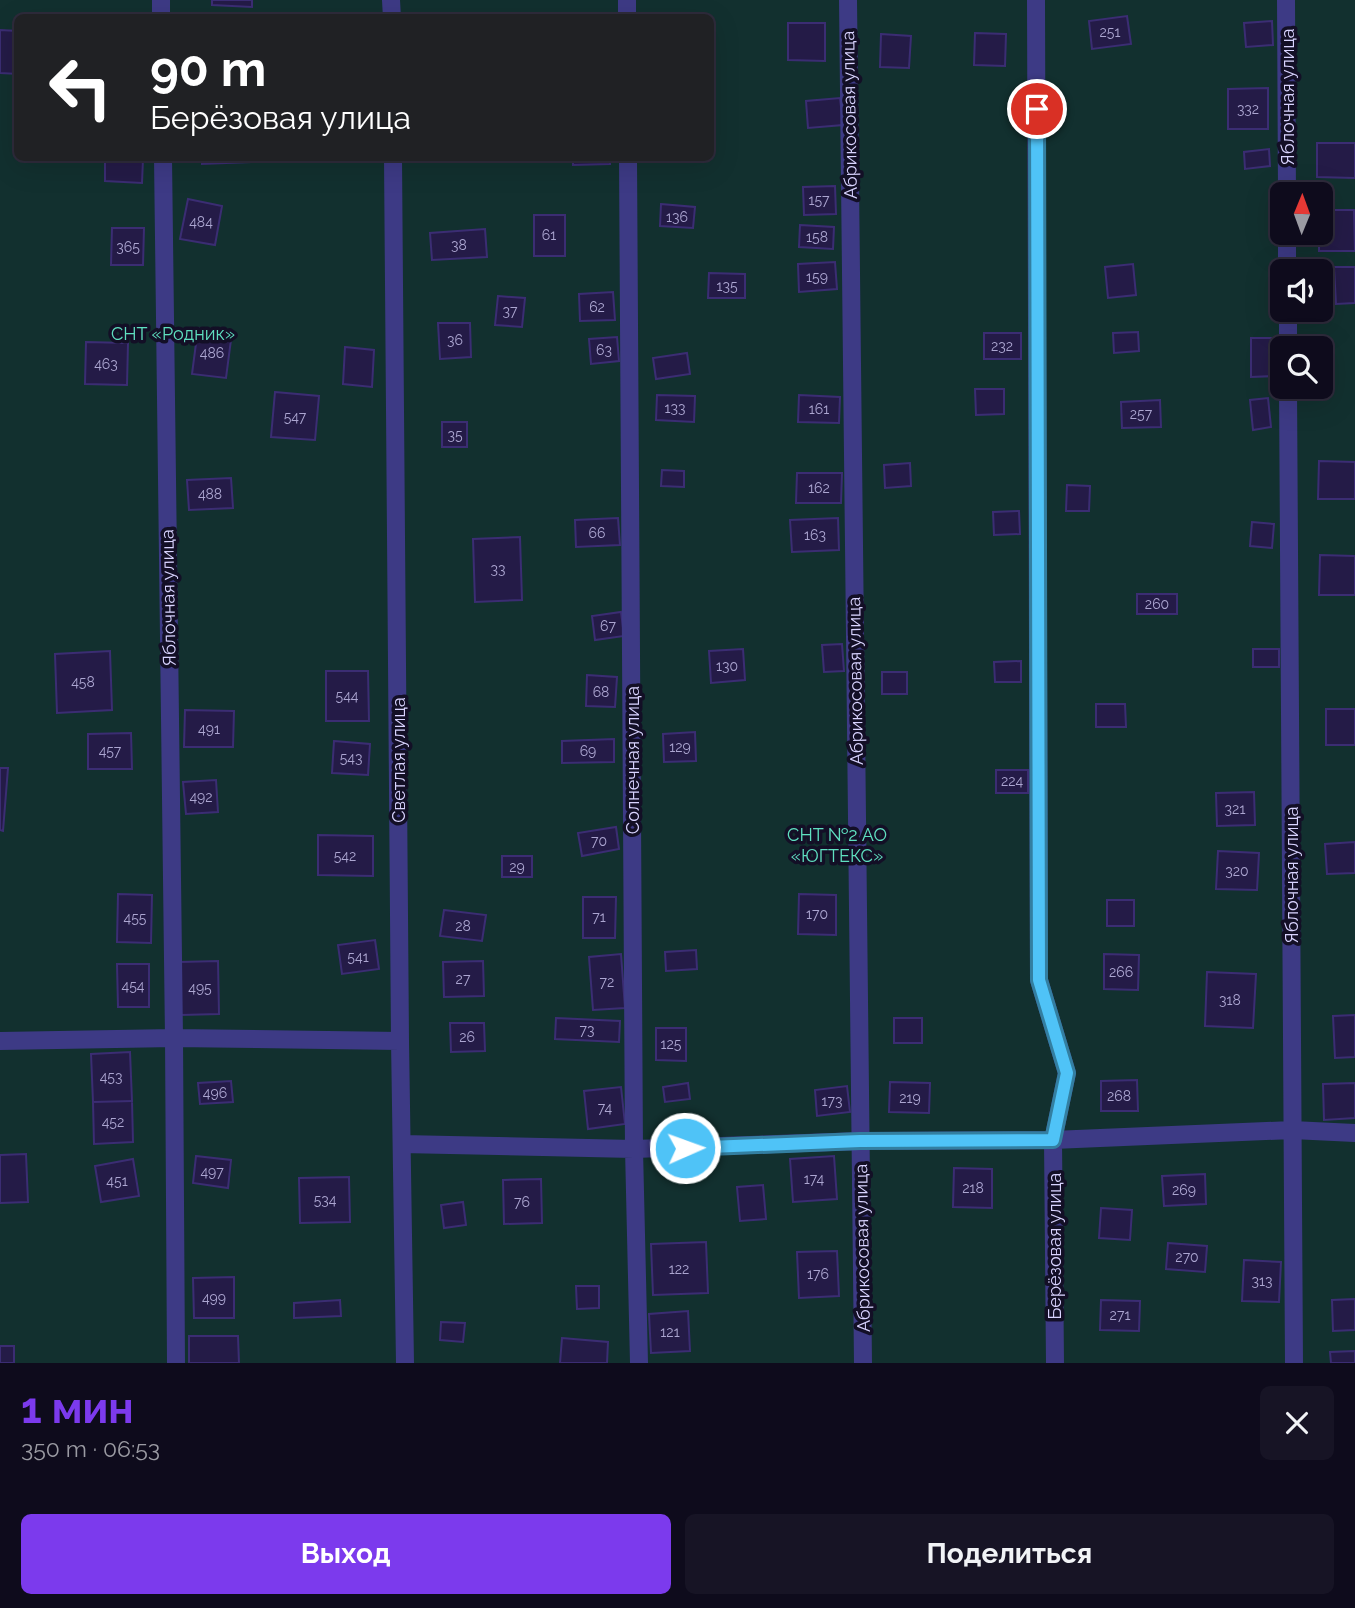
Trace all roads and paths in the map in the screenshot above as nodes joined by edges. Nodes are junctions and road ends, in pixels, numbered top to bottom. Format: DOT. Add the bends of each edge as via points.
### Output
graph roads {
  1 [pos="848,0"];
  2 [pos="1036,0"];
  3 [pos="1286,0"];
  4 [pos="163,161"];
  5 [pos="393,161"];
  6 [pos="628,161"];
  7 [pos="1287,182"];
  8 [pos="1288,399"];
  9 [pos="174,1038"];
  10 [pos="0,1041"];
  11 [pos="400,1041"];
  12 [pos="1292,1130"];
  13 [pos="1355,1133"];
  14 [pos="1053,1140"];
  15 [pos="860,1141"];
  16 [pos="402,1144"];
  17 [pos="634,1149"];
  18 [pos="176,1363"];
  19 [pos="405,1363"];
  20 [pos="639,1363"];
  21 [pos="863,1363"];
  22 [pos="1055,1363"];
  23 [pos="1294,1363"];
  1 -- 15 [label="street, Абрикосовая улица"];
  2 -- 14 [label="street, Берёзовая улица" via="1039,980 1067,1073"];
  3 -- 7 [label="street, Яблочная улица"];
  4 -- 9 [label="street, Яблочная улица"];
  5 -- 11 [label="street, Светлая улица"];
  6 -- 17 [label="street, Солнечная улица"];
  8 -- 12 [label="street, Яблочная улица"];
  9 -- 10 [label="street"];
  9 -- 11 [label="street"];
  9 -- 18 [label="street, Яблочная улица"];
  11 -- 16 [label="street, Светлая улица"];
  12 -- 13 [label="street"];
  12 -- 14 [label="street"];
  12 -- 23 [label="street, Яблочная улица"];
  14 -- 15 [label="street"];
  14 -- 22 [label="street, Берёзовая улица"];
  15 -- 17 [label="street"];
  15 -- 21 [label="street, Абрикосовая улица"];
  16 -- 17 [label="street"];
  16 -- 19 [label="street, Светлая улица"];
  17 -- 20 [label="street, Солнечная улица"];
}
